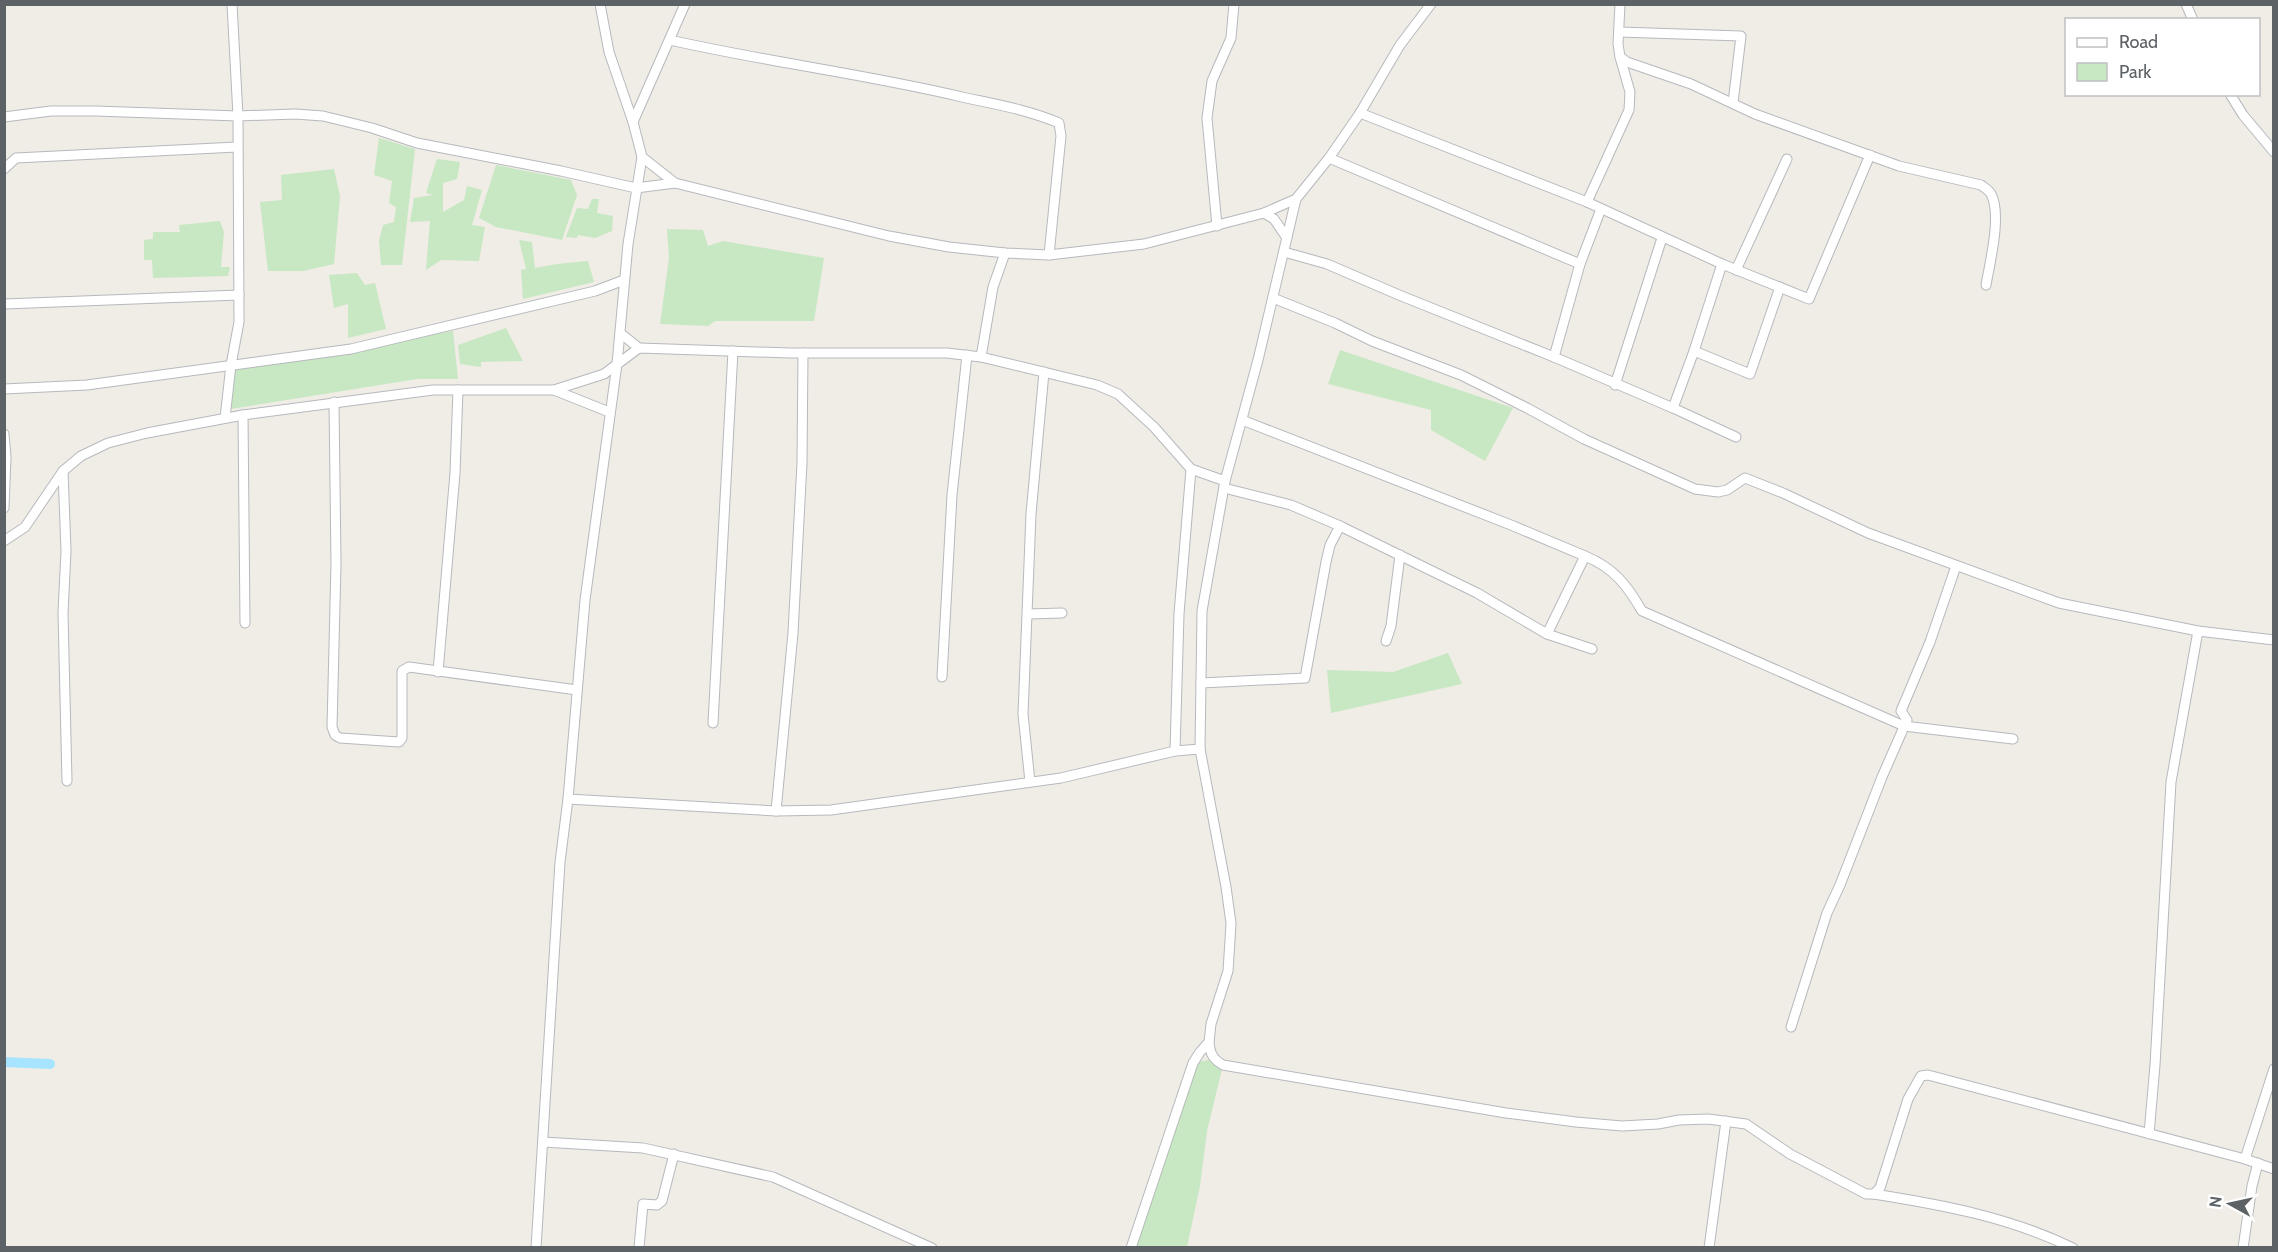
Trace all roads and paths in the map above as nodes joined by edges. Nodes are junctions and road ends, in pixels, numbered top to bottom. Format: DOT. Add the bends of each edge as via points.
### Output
graph roads {
  1 [pos="232,4"];
  2 [pos="600,4"];
  3 [pos="686,4"];
  4 [pos="1234,4"];
  5 [pos="1431,4"];
  6 [pos="1620,4"];
  7 [pos="2186,4"];
  8 [pos="2192,18"];
  9 [pos="1619,32"];
  10 [pos="670,40"];
  11 [pos="1620,57"];
  12 [pos="2231,96"];
  13 [pos="1733,104"];
  14 [pos="1360,113"];
  15 [pos="238,116"];
  16 [pos="4,117"];
  17 [pos="633,122"];
  18 [pos="237,147"];
  19 [pos="2274,152"];
  20 [pos="1870,155"];
  21 [pos="642,157"];
  22 [pos="1329,158"];
  23 [pos="1787,159"];
  24 [pos="4,168"];
  25 [pos="675,183"];
  26 [pos="636,188"];
  27 [pos="1296,199"];
  28 [pos="1587,202"];
  29 [pos="1601,209"];
  30 [pos="1264,213"];
  31 [pos="1217,226"];
  32 [pos="1287,238"];
  33 [pos="1662,238"];
  34 [pos="1284,252"];
  35 [pos="1005,253"];
  36 [pos="1049,255"];
  37 [pos="1580,264"];
  38 [pos="1722,264"];
  39 [pos="1736,270"];
  40 [pos="624,280"];
  41 [pos="1986,285"];
  42 [pos="1780,287"];
  43 [pos="239,295"];
  44 [pos="1273,298"];
  45 [pos="4,304"];
  46 [pos="620,333"];
  47 [pos="639,348"];
  48 [pos="733,351"];
  49 [pos="1694,351"];
  50 [pos="803,353"];
  51 [pos="967,355"];
  52 [pos="981,357"];
  53 [pos="1554,357"];
  54 [pos="617,364"];
  55 [pos="231,365"];
  56 [pos="1044,372"];
  57 [pos="1615,385"];
  58 [pos="4,389"];
  59 [pos="458,390"];
  60 [pos="554,390"];
  61 [pos="334,402"];
  62 [pos="1674,408"];
  63 [pos="609,412"];
  64 [pos="243,415"];
  65 [pos="225,418"];
  66 [pos="1242,420"];
  67 [pos="4,434"];
  68 [pos="1736,437"];
  69 [pos="1191,469"];
  70 [pos="63,471"];
  71 [pos="1225,485"];
  72 [pos="4,508"];
  73 [pos="1340,526"];
  74 [pos="4,541"];
  75 [pos="1400,555"];
  76 [pos="1585,556"];
  77 [pos="1956,566"];
  78 [pos="1062,613"];
  79 [pos="1028,614"];
  80 [pos="245,623"];
  81 [pos="2198,631"];
  82 [pos="1547,634"];
  83 [pos="2274,640"];
  84 [pos="1386,641"];
  85 [pos="1592,649"];
  86 [pos="438,672"];
  87 [pos="942,677"];
  88 [pos="1201,683"];
  89 [pos="577,690"];
  90 [pos="713,723"];
  91 [pos="1905,726"];
  92 [pos="2013,739"];
  93 [pos="1200,749"];
  94 [pos="1175,751"];
  95 [pos="67,781"];
  96 [pos="1030,782"];
  97 [pos="568,799"];
  98 [pos="776,811"];
  99 [pos="1791,1027"];
  100 [pos="1209,1042"];
  101 [pos="1216,1061"];
  102 [pos="1193,1063"];
  103 [pos="2274,1069"];
  104 [pos="1726,1121"];
  105 [pos="2150,1134"];
  106 [pos="543,1142"];
  107 [pos="674,1154"];
  108 [pos="2245,1159"];
  109 [pos="2258,1163"];
  110 [pos="2274,1169"];
  111 [pos="1874,1194"];
  112 [pos="536,1248"];
  113 [pos="639,1248"];
  114 [pos="932,1248"];
  115 [pos="1131,1248"];
  116 [pos="1709,1248"];
  117 [pos="2073,1248"];
  118 [pos="2242,1248"];
  1 -- 15 [label="street"];
  2 -- 17 [label="street" via="609,52"];
  3 -- 10 [label="street"];
  4 -- 31 [label="street" via="1231,38 1212,81 1207,118"];
  5 -- 14 [label="street" via="1400,45"];
  6 -- 9 [label="street"];
  7 -- 8 [label="street"];
  9 -- 11 [label="street"];
  9 -- 13 [label="street" via="1741,36"];
  10 -- 17 [label="street"];
  10 -- 36 [label="street" via="899,82 1059,123"];
  11 -- 13 [label="street"];
  11 -- 28 [label="street" via="1630,92 1629,110"];
  12 -- 19 [label="street"];
  13 -- 20 [label="street"];
  14 -- 22 [label="street"];
  14 -- 28 [label="street"];
  15 -- 16 [label="street" via="51,111"];
  15 -- 18 [label="street"];
  15 -- 26 [label="street" via="323,116 425,145"];
  17 -- 21 [label="street"];
  18 -- 24 [label="street" via="16,158"];
  18 -- 43 [label="street"];
  20 -- 41 [label="street" via="1990,191 1995,216"];
  20 -- 42 [label="street" via="1809,299"];
  21 -- 25 [label="street"];
  21 -- 26 [label="street"];
  22 -- 27 [label="street"];
  22 -- 37 [label="street"];
  23 -- 39 [label="street"];
  25 -- 26 [label="street"];
  25 -- 35 [label="street" via="889,236"];
  26 -- 40 [label="street"];
  27 -- 30 [label="street"];
  27 -- 32 [label="street"];
  28 -- 29 [label="street"];
  29 -- 33 [label="street"];
  29 -- 37 [label="street"];
  30 -- 31 [label="street"];
  30 -- 32 [label="street" via="1274,219"];
  31 -- 36 [label="street" via="1144,244"];
  32 -- 34 [label="street"];
  33 -- 38 [label="street"];
  33 -- 57 [label="street"];
  34 -- 44 [label="street"];
  34 -- 53 [label="street" via="1327,264"];
  35 -- 36 [label="street"];
  35 -- 52 [label="street" via="993,287"];
  37 -- 53 [label="street"];
  38 -- 39 [label="street"];
  38 -- 49 [label="street"];
  39 -- 42 [label="street"];
  40 -- 46 [label="street"];
  40 -- 55 [label="street" via="595,291 362,346"];
  42 -- 49 [label="street" via="1750,374"];
  43 -- 45 [label="street"];
  43 -- 55 [label="street" via="239,322"];
  44 -- 66 [label="street"];
  44 -- 77 [label="street" via="1461,375 1584,439 1695,489 1718,492 1745,478 1868,533"];
  46 -- 47 [label="street"];
  46 -- 54 [label="street"];
  47 -- 48 [label="street"];
  47 -- 54 [label="street"];
  48 -- 50 [label="street"];
  48 -- 90 [label="street"];
  49 -- 62 [label="street"];
  50 -- 51 [label="street"];
  50 -- 98 [label="street" via="793,633"];
  51 -- 52 [label="street"];
  51 -- 87 [label="street" via="952,495"];
  52 -- 56 [label="street"];
  53 -- 57 [label="street"];
  54 -- 60 [label="street" via="604,374"];
  54 -- 63 [label="street"];
  55 -- 58 [label="street" via="87,385"];
  55 -- 65 [label="street"];
  56 -- 69 [label="street" via="1118,394"];
  56 -- 79 [label="street" via="1031,514"];
  57 -- 62 [label="street"];
  59 -- 60 [label="street"];
  59 -- 61 [label="street"];
  59 -- 86 [label="street"];
  60 -- 63 [label="street"];
  61 -- 64 [label="street"];
  61 -- 86 [label="street" via="335,735 399,742 402,671 409,667"];
  62 -- 68 [label="street"];
  63 -- 89 [label="street"];
  64 -- 65 [label="street"];
  64 -- 80 [label="street"];
  65 -- 70 [label="street" via="108,443 81,456"];
  66 -- 71 [label="street"];
  66 -- 76 [label="street"];
  67 -- 72 [label="street"];
  69 -- 71 [label="street"];
  69 -- 94 [label="street" via="1179,614"];
  70 -- 74 [label="street" via="25,527"];
  70 -- 95 [label="street"];
  71 -- 73 [label="street" via="1291,505"];
  71 -- 88 [label="street" via="1202,611"];
  73 -- 75 [label="street"];
  73 -- 88 [label="street" via="1326,562 1305,678"];
  75 -- 82 [label="street"];
  75 -- 84 [label="street"];
  76 -- 82 [label="street"];
  76 -- 91 [label="street" via="1600,562 1627,585 1642,611"];
  77 -- 81 [label="street" via="2059,603"];
  77 -- 91 [label="street" via="1901,711 1907,720"];
  78 -- 79 [label="street"];
  79 -- 96 [label="street" via="1023,714"];
  81 -- 83 [label="street"];
  81 -- 105 [label="street" via="2171,782"];
  82 -- 85 [label="street"];
  86 -- 89 [label="street"];
  88 -- 93 [label="street"];
  89 -- 97 [label="street"];
  91 -- 92 [label="street"];
  91 -- 99 [label="street" via="1827,913"];
  93 -- 94 [label="street"];
  93 -- 100 [label="street" via="1231,923 1228,971"];
  94 -- 96 [label="street"];
  96 -- 98 [label="street" via="831,810"];
  97 -- 98 [label="street"];
  97 -- 106 [label="street" via="560,862"];
  100 -- 101 [label="street"];
  100 -- 102 [label="street"];
  101 -- 102 [label="street"];
  101 -- 104 [label="street" via="1576,1122 1622,1126 1679,1120"];
  102 -- 115 [label="street"];
  103 -- 108 [label="street"];
  104 -- 111 [label="street" via="1746,1124 1790,1154 1866,1194"];
  104 -- 116 [label="street"];
  105 -- 108 [label="street"];
  105 -- 111 [label="street" via="1921,1076 1908,1100 1880,1188"];
  106 -- 107 [label="street" via="643,1148"];
  106 -- 112 [label="street"];
  107 -- 113 [label="street" via="662,1201 657,1205 643,1204"];
  107 -- 114 [label="street" via="773,1177"];
  108 -- 109 [label="street"];
  109 -- 110 [label="street"];
  109 -- 118 [label="street"];
  111 -- 117 [label="street" via="1975,1212 2045,1234"];
}
